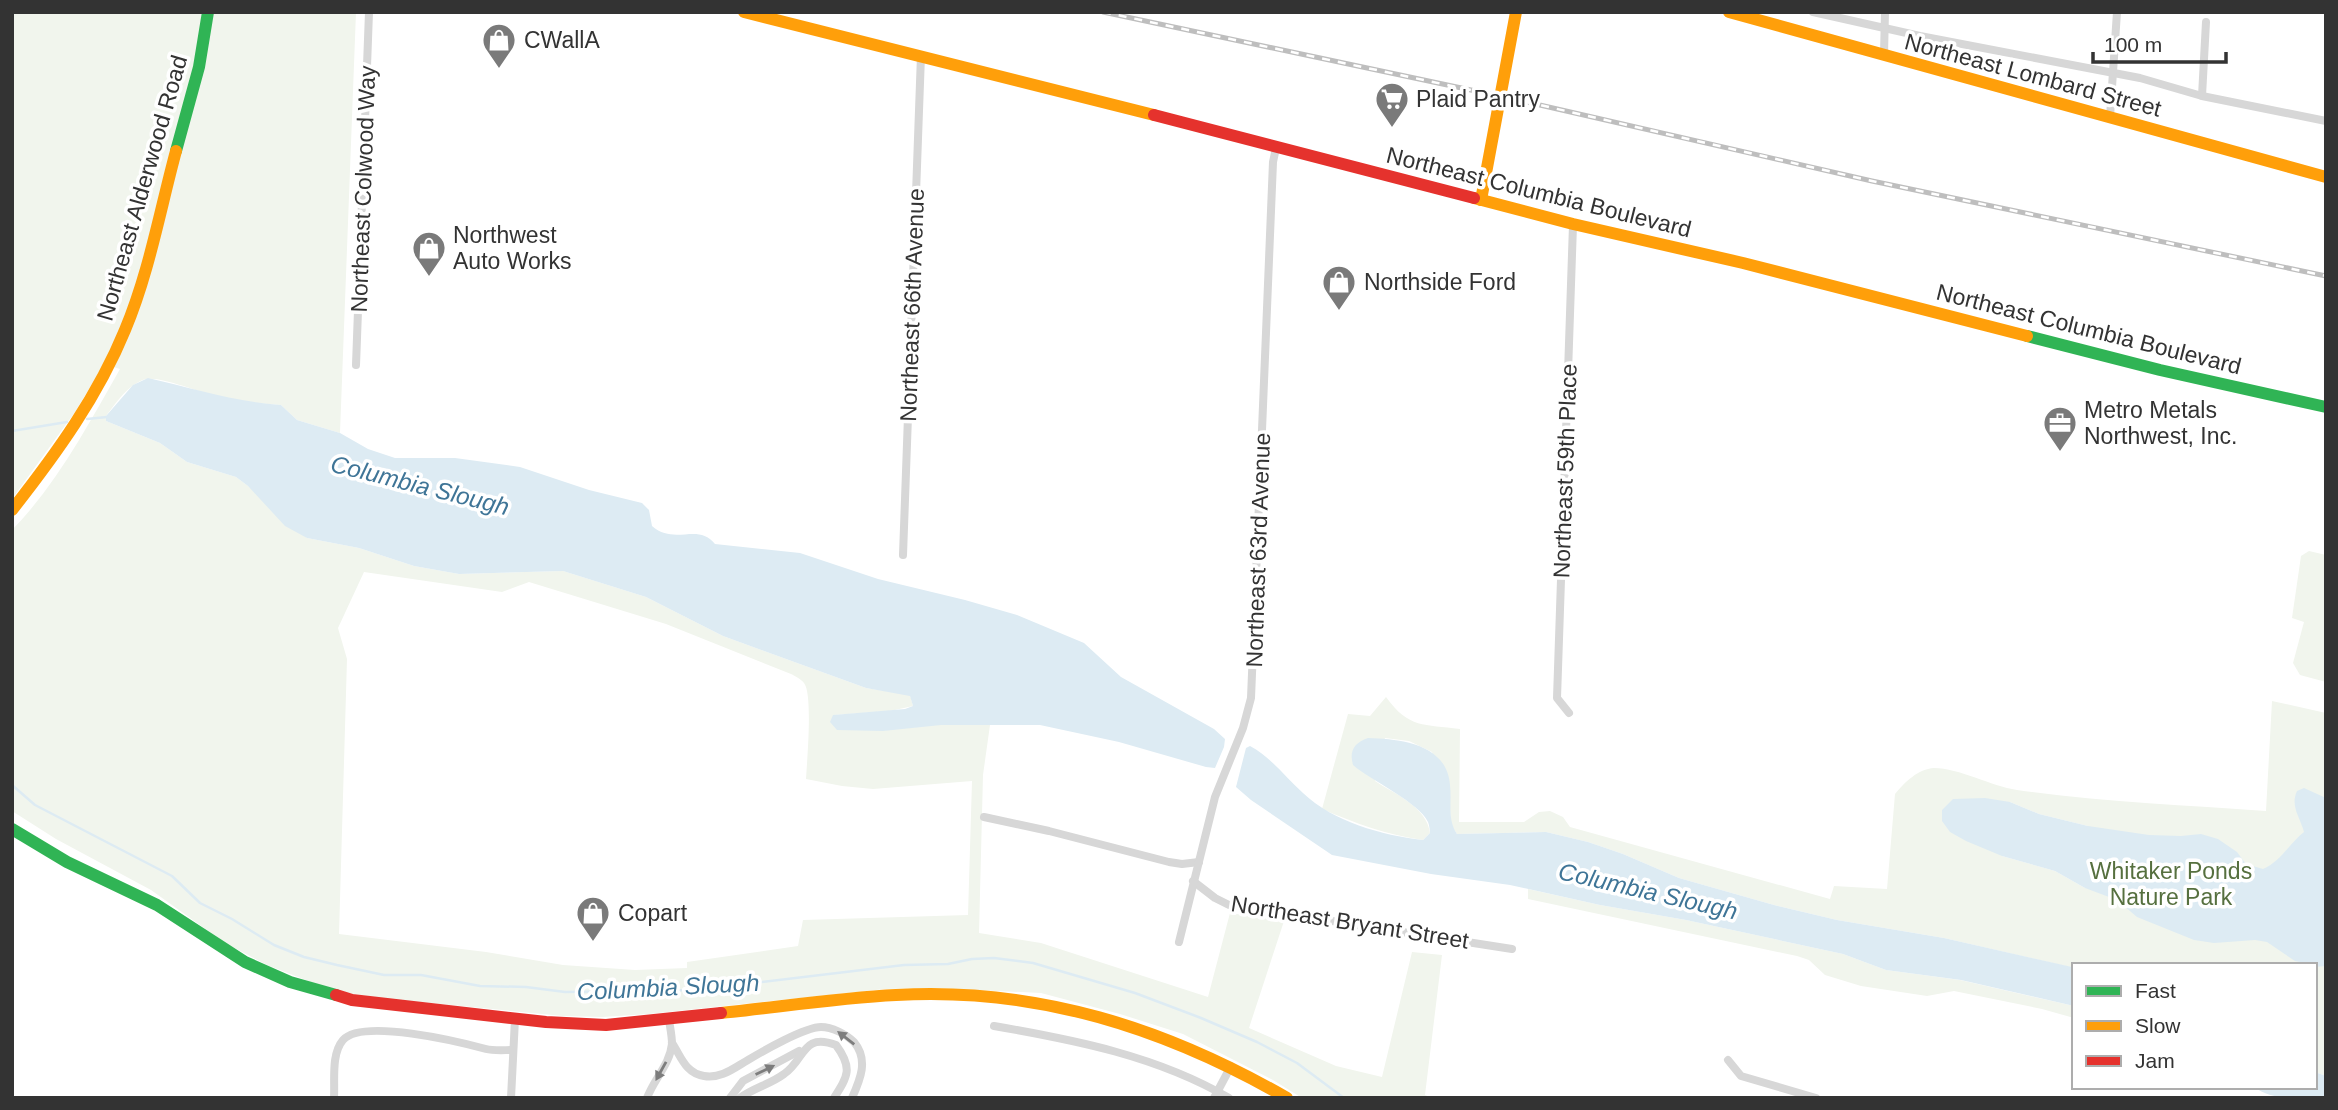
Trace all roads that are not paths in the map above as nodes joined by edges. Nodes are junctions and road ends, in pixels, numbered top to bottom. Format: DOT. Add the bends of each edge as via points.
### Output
graph roads {
  1 [pos="208,12"];
  2 [pos="369,12"];
  3 [pos="744,12"];
  4 [pos="1516,12"];
  5 [pos="1730,12"];
  6 [pos="1813,12"];
  7 [pos="1885,12"];
  8 [pos="2117,12"];
  9 [pos="1765,17"];
  10 [pos="2206,22"];
  11 [pos="1885,28"];
  12 [pos="921,55"];
  13 [pos="1884,55"];
  14 [pos="2114,74"];
  15 [pos="2202,96"];
  16 [pos="2109,117"];
  17 [pos="2326,121"];
  18 [pos="1276,148"];
  19 [pos="2326,177"];
  20 [pos="1481,200"];
  21 [pos="1573,225"];
  22 [pos="356,365"];
  23 [pos="2326,407"];
  24 [pos="12,510"];
  25 [pos="903,555"];
  26 [pos="1569,713"];
  27 [pos="984,817"];
  28 [pos="12,829"];
  29 [pos="1199,862"];
  30 [pos="1193,881"];
  31 [pos="1179,942"];
  32 [pos="1513,949"];
  33 [pos="515,1018"];
  34 [pos="669,1020"];
  35 [pos="994,1026"];
  36 [pos="672,1043"];
  37 [pos="804,1048"];
  38 [pos="513,1050"];
  39 [pos="1728,1060"];
  40 [pos="1230,1066"];
  41 [pos="1216,1094"];
  42 [pos="334,1098"];
  43 [pos="511,1098"];
  44 [pos="647,1098"];
  45 [pos="730,1098"];
  46 [pos="740,1098"];
  47 [pos="834,1098"];
  48 [pos="852,1098"];
  49 [pos="1229,1098"];
  50 [pos="1287,1098"];
  51 [pos="1816,1098"];
  1 -- 24 [label="main road, Northeast Alderwood Road" via="199,67 124,334 79,418"];
  2 -- 22 [label="street, Northeast Colwood Way"];
  3 -- 12 [label="main road, Northeast Columbia Boulevard"];
  4 -- 20 [label="main road"];
  5 -- 9 [label="main road, Northeast Lombard Street"];
  6 -- 11 [label="street"];
  7 -- 11 [label="street"];
  8 -- 14 [label="street"];
  9 -- 13 [label="main road, Northeast Lombard Street"];
  10 -- 15 [label="street"];
  11 -- 13 [label="street"];
  11 -- 14 [label="street"];
  12 -- 18 [label="main road, Northeast Columbia Boulevard"];
  12 -- 25 [label="street, Northeast 66th Avenue"];
  13 -- 16 [label="main road, Northeast Lombard Street"];
  14 -- 15 [label="street"];
  14 -- 16 [label="street"];
  15 -- 17 [label="street"];
  16 -- 19 [label="main road, Northeast Lombard Street"];
  18 -- 20 [label="main road, Northeast Columbia Boulevard"];
  18 -- 29 [label="street, Northeast 63rd Avenue" via="1251,698 1215,797"];
  20 -- 21 [label="main road, Northeast Columbia Boulevard"];
  21 -- 23 [label="main road, Northeast Columbia Boulevard"];
  21 -- 26 [label="street, Northeast 59th Place" via="1557,698"];
  27 -- 29 [label="street" via="1169,862"];
  28 -- 33 [label="main road" via="55,856 158,905 229,954 273,976 352,1000"];
  29 -- 30 [label="street, Northeast 63rd Avenue"];
  30 -- 31 [label="street, Northeast 63rd Avenue"];
  30 -- 32 [label="street, Northeast Bryant Street" via="1229,905"];
  33 -- 34 [label="main road" via="586,1025"];
  33 -- 38 [label="street"];
  34 -- 36 [label="street"];
  34 -- 40 [label="main road" via="896,995 987,997 1046,1004 1126,1023"];
  35 -- 41 [label="street" via="1113,1049 1197,1080"];
  36 -- 44 [label="street, one-way"];
  48 -- 36 [label="street, one-way" via="862,1062 853,1042 832,1028 805,1031 716,1077 694,1073"];
  45 -- 37 [label="street, one-way" via="743,1081"];
  37 -- 46 [label="street" via="788,1071"];
  37 -- 47 [label="street" via="828,1042 847,1060 847,1073"];
  38 -- 42 [label="street" via="360,1030 339,1046"];
  38 -- 43 [label="street"];
  39 -- 51 [label="street" via="1741,1076"];
  40 -- 41 [label="street"];
  40 -- 50 [label="main road"];
  41 -- 49 [label="street"];
}
